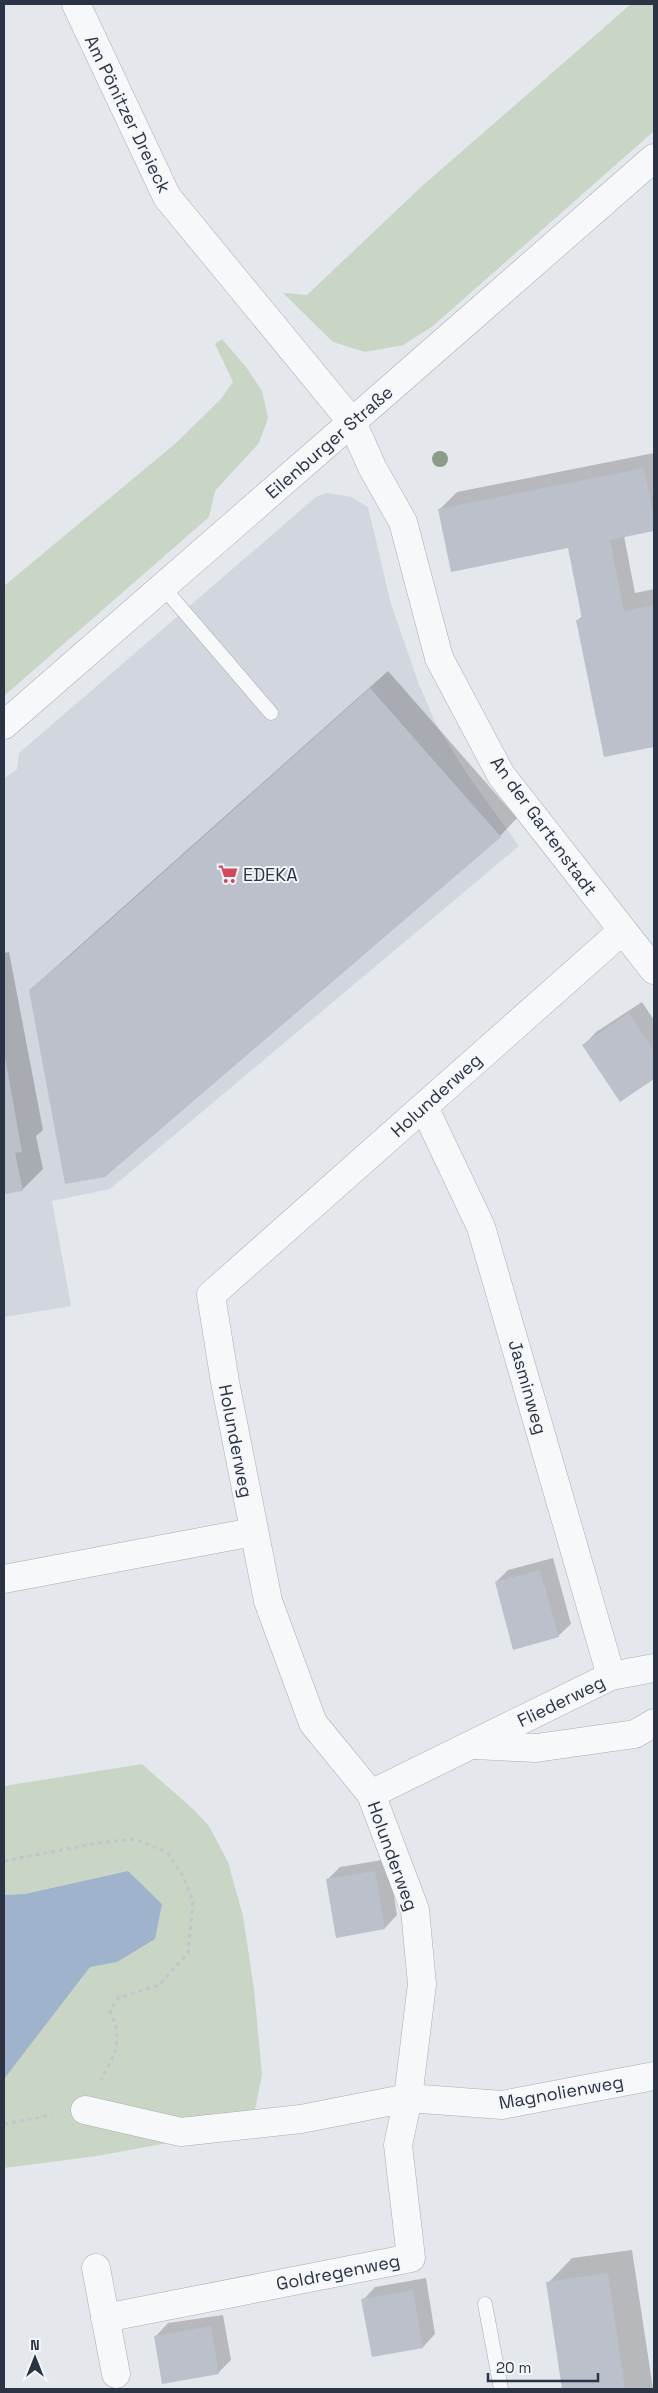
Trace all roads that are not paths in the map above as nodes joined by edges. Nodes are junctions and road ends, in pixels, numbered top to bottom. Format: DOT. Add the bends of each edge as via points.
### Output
graph roads {
  1 [pos="76,4"];
  2 [pos="654,158"];
  3 [pos="352,422"];
  4 [pos="164,587"];
  5 [pos="271,713"];
  6 [pos="4,725"];
  7 [pos="622,931"];
  8 [pos="654,970"];
  9 [pos="424,1106"];
  10 [pos="254,1532"];
  11 [pos="4,1579"];
  12 [pos="654,1668"];
  13 [pos="611,1676"];
  14 [pos="654,1724"];
  15 [pos="472,1745"];
  16 [pos="371,1794"];
  17 [pos="654,2076"];
  18 [pos="408,2098"];
  19 [pos="84,2110"];
  20 [pos="96,2268"];
  21 [pos="485,2304"];
  22 [pos="105,2318"];
  23 [pos="116,2374"];
  24 [pos="501,2389"];
  1 -- 3 [label="street, Am Pönitzer Dreieck" via="167,197"];
  2 -- 3 [label="street, Eilenburger Straße"];
  3 -- 4 [label="street, Eilenburger Straße"];
  3 -- 7 [label="street, An der Gartenstadt" via="372,467 403,522 439,658 501,775"];
  4 -- 5 [label="lane"];
  4 -- 6 [label="street, Eilenburger Straße"];
  7 -- 8 [label="street, An der Gartenstadt"];
  7 -- 9 [label="street, Holunderweg"];
  9 -- 10 [label="street, Holunderweg" via="211,1295"];
  9 -- 13 [label="street, Jasminweg" via="482,1227"];
  10 -- 11 [label="street"];
  10 -- 16 [label="street, Holunderweg" via="268,1601 313,1723"];
  12 -- 13 [label="street, Fliederweg"];
  13 -- 15 [label="street, Fliederweg"];
  14 -- 15 [label="street, Fliederweg" via="635,1734 536,1748"];
  15 -- 16 [label="street, Fliederweg"];
  16 -- 18 [label="street, Holunderweg" via="415,1910 422,1984"];
  17 -- 18 [label="street, Magnolienweg" via="502,2105"];
  18 -- 19 [label="street, Magnolienweg" via="301,2119 181,2132"];
  18 -- 22 [label="street, Goldregenweg" via="398,2145 411,2258"];
  20 -- 22 [label="street"];
  21 -- 24 [label="lane"];
  22 -- 23 [label="street"];
}
